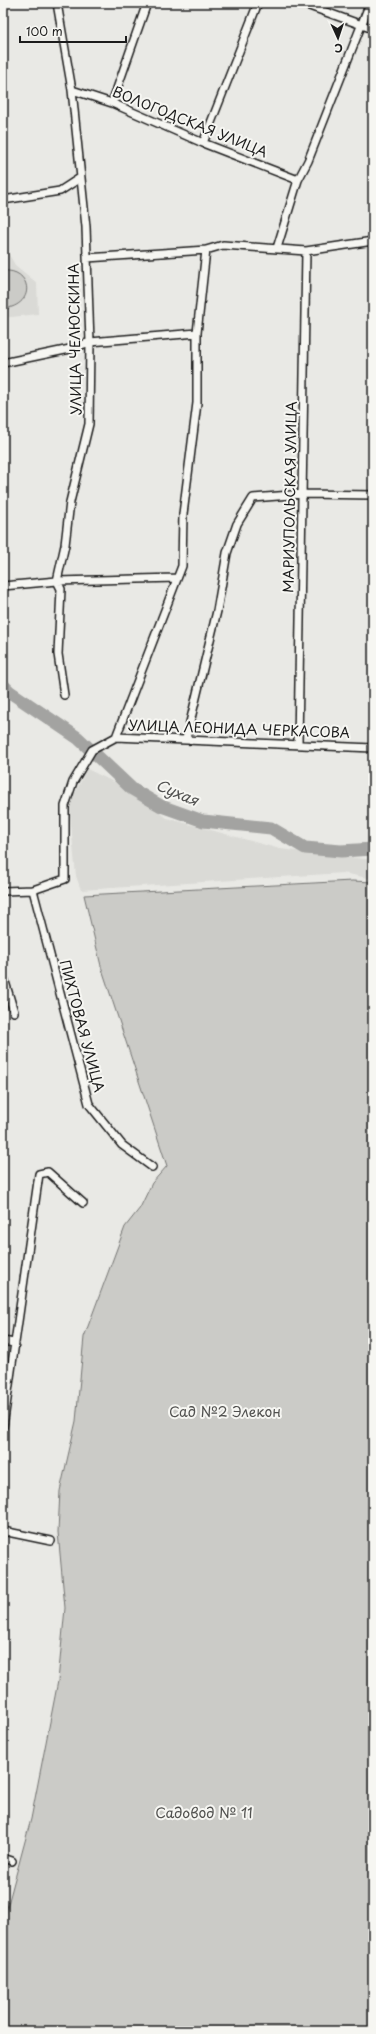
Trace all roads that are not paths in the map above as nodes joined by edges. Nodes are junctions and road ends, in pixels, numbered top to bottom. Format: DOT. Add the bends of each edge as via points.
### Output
graph roads {
  1 [pos="57,3"];
  2 [pos="147,3"];
  3 [pos="258,3"];
  4 [pos="301,3"];
  5 [pos="370,3"];
  6 [pos="361,24"];
  7 [pos="373,29"];
  8 [pos="72,90"];
  9 [pos="112,103"];
  10 [pos="203,143"];
  11 [pos="80,178"];
  12 [pos="298,180"];
  13 [pos="3,200"];
  14 [pos="373,241"];
  15 [pos="278,248"];
  16 [pos="206,250"];
  17 [pos="306,251"];
  18 [pos="87,258"];
  19 [pos="197,333"];
  20 [pos="90,342"];
  21 [pos="3,363"];
  22 [pos="303,494"];
  23 [pos="373,495"];
  24 [pos="178,578"];
  25 [pos="57,581"];
  26 [pos="3,586"];
  27 [pos="64,695"];
  28 [pos="116,737"];
  29 [pos="186,739"];
  30 [pos="298,744"];
  31 [pos="373,748"];
  32 [pos="33,890"];
  33 [pos="3,891"];
  34 [pos="3,975"];
  35 [pos="14,1012"];
  36 [pos="152,1167"];
  37 [pos="84,1203"];
  38 [pos="3,1341"];
  39 [pos="14,1343"];
  40 [pos="3,1427"];
  41 [pos="3,1531"];
  42 [pos="51,1541"];
  43 [pos="3,1858"];
  44 [pos="12,1861"];
  1 -- 8 [label="street, УЛИЦА ЧЕЛЮСКИНА"];
  2 -- 9 [label="street"];
  3 -- 10 [label="street"];
  4 -- 6 [label="street"];
  5 -- 6 [label="street"];
  6 -- 7 [label="street"];
  6 -- 12 [label="street" via="308,161"];
  8 -- 9 [label="street, ВОЛОГОДСКАЯ УЛИЦА"];
  8 -- 11 [label="street, УЛИЦА ЧЕЛЮСКИНА"];
  9 -- 10 [label="street, ВОЛОГОДСКАЯ УЛИЦА"];
  10 -- 12 [label="street, ВОЛОГОДСКАЯ УЛИЦА"];
  11 -- 13 [label="street" via="60,191"];
  11 -- 18 [label="street, УЛИЦА ЧЕЛЮСКИНА"];
  12 -- 15 [label="street"];
  14 -- 17 [label="street"];
  15 -- 16 [label="street" via="223,245"];
  15 -- 17 [label="street"];
  16 -- 18 [label="street"];
  16 -- 19 [label="street"];
  17 -- 22 [label="street, МАРИУПОЛЬСКАЯ УЛИЦА"];
  18 -- 20 [label="street, УЛИЦА ЧЕЛЮСКИНА"];
  19 -- 20 [label="street"];
  19 -- 24 [label="street" via="197,403 184,514 182,566"];
  20 -- 21 [label="street" via="70,349"];
  20 -- 25 [label="street, УЛИЦА ЧЕЛЮСКИНА" via="89,424 70,502 65,545"];
  22 -- 23 [label="street"];
  22 -- 29 [label="street" via="253,498 237,524 227,553 217,611"];
  22 -- 30 [label="street, МАРИУПОЛЬСКАЯ УЛИЦА"];
  24 -- 25 [label="street"];
  24 -- 28 [label="street"];
  25 -- 26 [label="street"];
  25 -- 27 [label="street, УЛИЦА ЧЕЛЮСКИНА" via="61,589 58,654"];
  28 -- 29 [label="street, УЛИЦА ЛЕОНИДА ЧЕРКАСОВА"];
  28 -- 32 [label="street, УЛИЦА ЛЕОНИДА ЧЕРКАСОВА" via="92,750 73,782 65,806 65,879"];
  29 -- 30 [label="street, УЛИЦА ЛЕОНИДА ЧЕРКАСОВА"];
  30 -- 31 [label="street, УЛИЦА ЛЕОНИДА ЧЕРКАСОВА"];
  32 -- 33 [label="street, УЛИЦА ЛЕОНИДА ЧЕРКАСОВА"];
  32 -- 36 [label="street, ПИХТОВАЯ УЛИЦА" via="89,1104 122,1145"];
  34 -- 35 [label="street"];
  37 -- 39 [label="street" via="48,1172 39,1174"];
  38 -- 39 [label="street"];
  39 -- 40 [label="street"];
  41 -- 42 [label="street"];
  43 -- 44 [label="street"];
}
